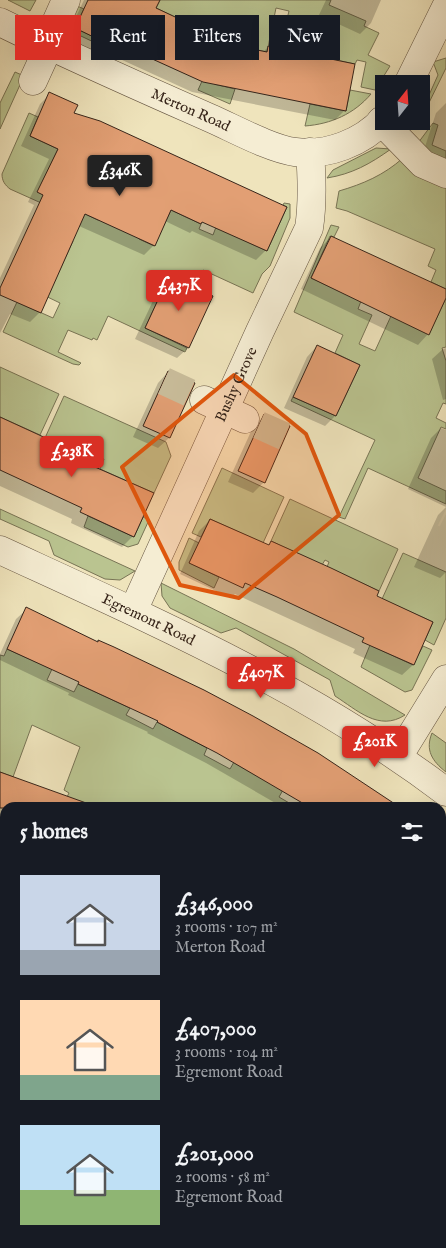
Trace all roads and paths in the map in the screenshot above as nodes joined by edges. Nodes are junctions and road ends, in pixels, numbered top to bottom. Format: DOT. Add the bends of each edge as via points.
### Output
graph roads {
  1 [pos="66,0"];
  2 [pos="446,8"];
  3 [pos="60,15"];
  4 [pos="0,22"];
  5 [pos="15,29"];
  6 [pos="42,60"];
  7 [pos="81,60"];
  8 [pos="412,75"];
  9 [pos="33,81"];
  10 [pos="375,126"];
  11 [pos="391,130"];
  12 [pos="310,152"];
  13 [pos="446,174"];
  14 [pos="0,550"];
  15 [pos="133,611"];
  16 [pos="446,679"];
  17 [pos="398,757"];
  18 [pos="446,792"];
  1 -- 3 [label="street"];
  2 -- 8 [label="street"];
  4 -- 5 [label="street, Merton Road"];
  6 -- 9 [label="street"];
  7 -- 12 [label="street, Merton Road" via="270,145 294,152"];
  10 -- 12 [label="street, Merton Road" via="334,149"];
  11 -- 13 [label="street" via="423,164"];
  12 -- 15 [label="street, Bushy Grove" via="312,184 308,228"];
  14 -- 15 [label="street, Egremont Road"];
  15 -- 17 [label="street, Egremont Road" via="263,676"];
  16 -- 17 [label="street"];
  17 -- 18 [label="street, Egremont Road"];
}
